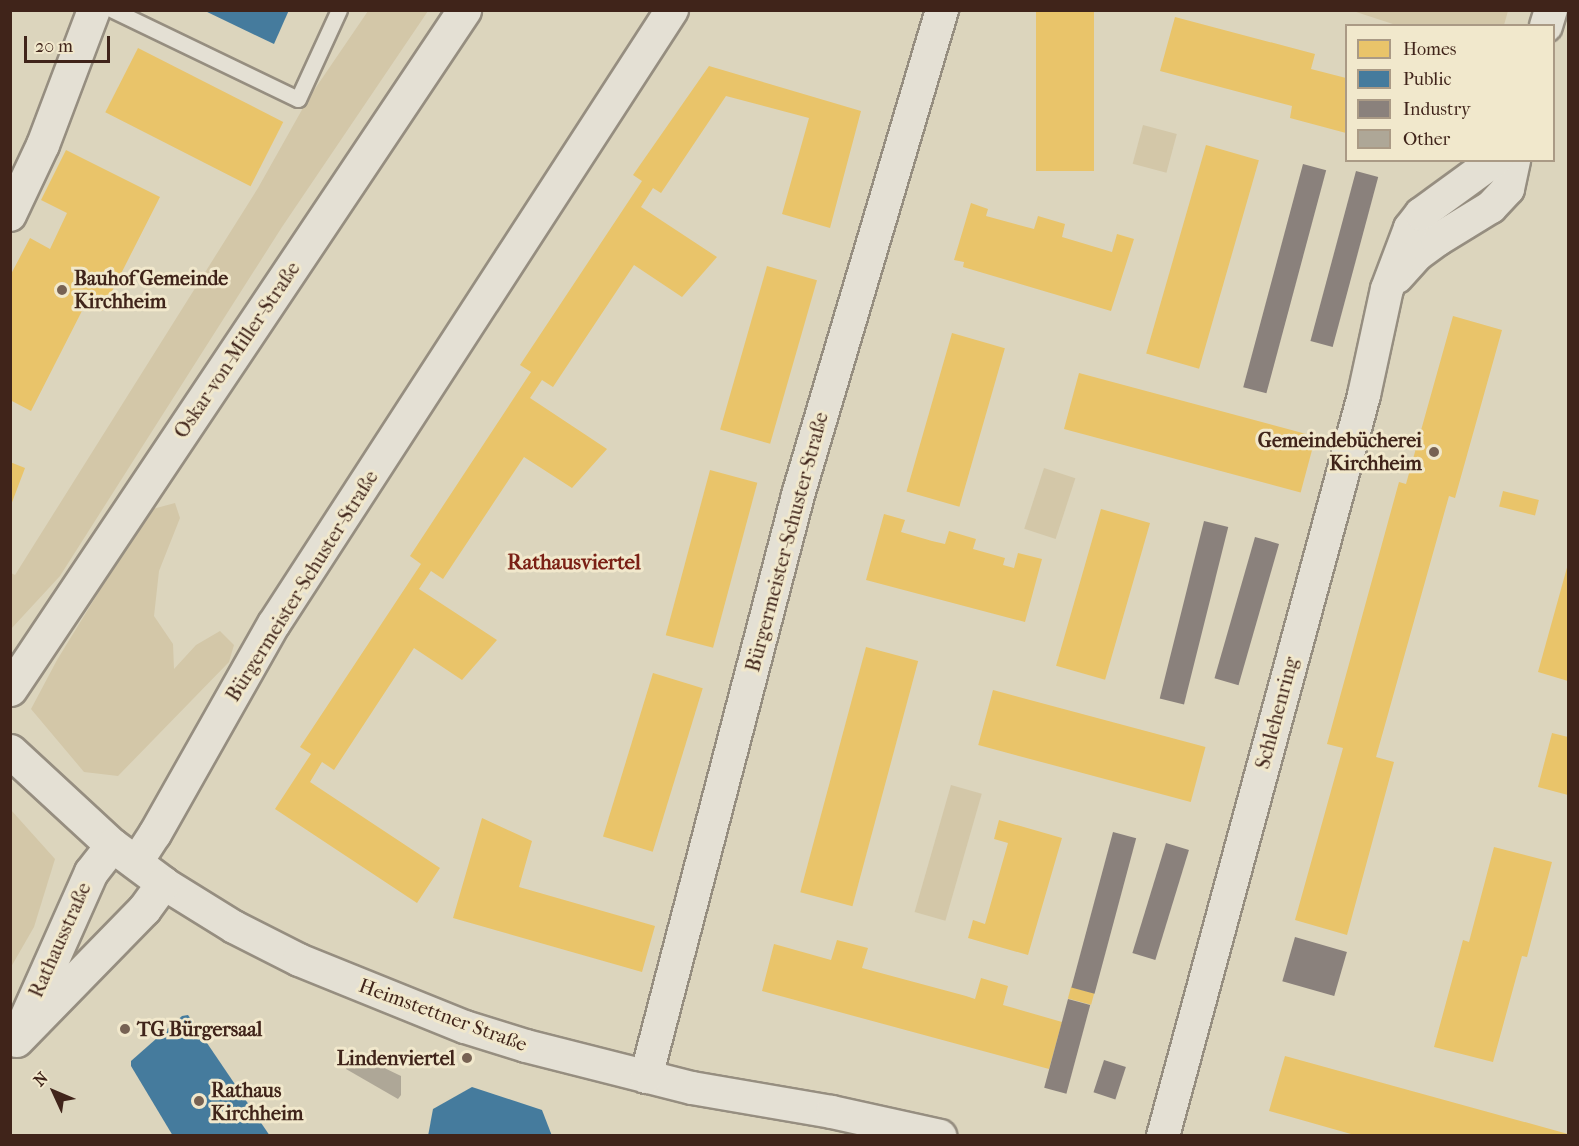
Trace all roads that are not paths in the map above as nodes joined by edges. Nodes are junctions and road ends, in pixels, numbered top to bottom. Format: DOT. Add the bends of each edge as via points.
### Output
graph roads {
  1 [pos="94,10"];
  2 [pos="113,10"];
  3 [pos="339,10"];
  4 [pos="464,10"];
  5 [pos="672,10"];
  6 [pos="942,10"];
  7 [pos="1492,162"];
  8 [pos="1514,162"];
  9 [pos="10,215"];
  10 [pos="1387,289"];
  11 [pos="10,689"];
  12 [pos="11,752"];
  13 [pos="124,854"];
  14 [pos="163,883"];
  15 [pos="13,1044"];
  16 [pos="646,1077"];
  17 [pos="940,1136"];
  18 [pos="1163,1136"];
  1 -- 9 [label="street" via="43,146"];
  2 -- 3 [label="lane" via="298,99"];
  4 -- 11 [label="main road, Oskar-von-Miller-Straße"];
  5 -- 13 [label="street, Bürgermeister-Schuster-Straße"];
  6 -- 16 [label="street, Bürgermeister-Schuster-Straße" via="798,495"];
  7 -- 10 [label="street, Schlehenring" via="1421,214 1410,228"];
  8 -- 10 [label="street, Schlehenring" via="1508,189 1491,207 1418,254"];
  10 -- 18 [label="street, Schlehenring" via="1364,395"];
  12 -- 13 [label="main road, Heimstettner Straße"];
  13 -- 14 [label="main road, Heimstettner Straße"];
  13 -- 15 [label="main road, Rathausstraße" via="91,872"];
  14 -- 15 [label="main road, Rathausstraße" via="144,909"];
  14 -- 16 [label="street, Heimstettner Straße" via="234,927 358,985 465,1027"];
  16 -- 17 [label="street, Heimstettner Straße"];
}
